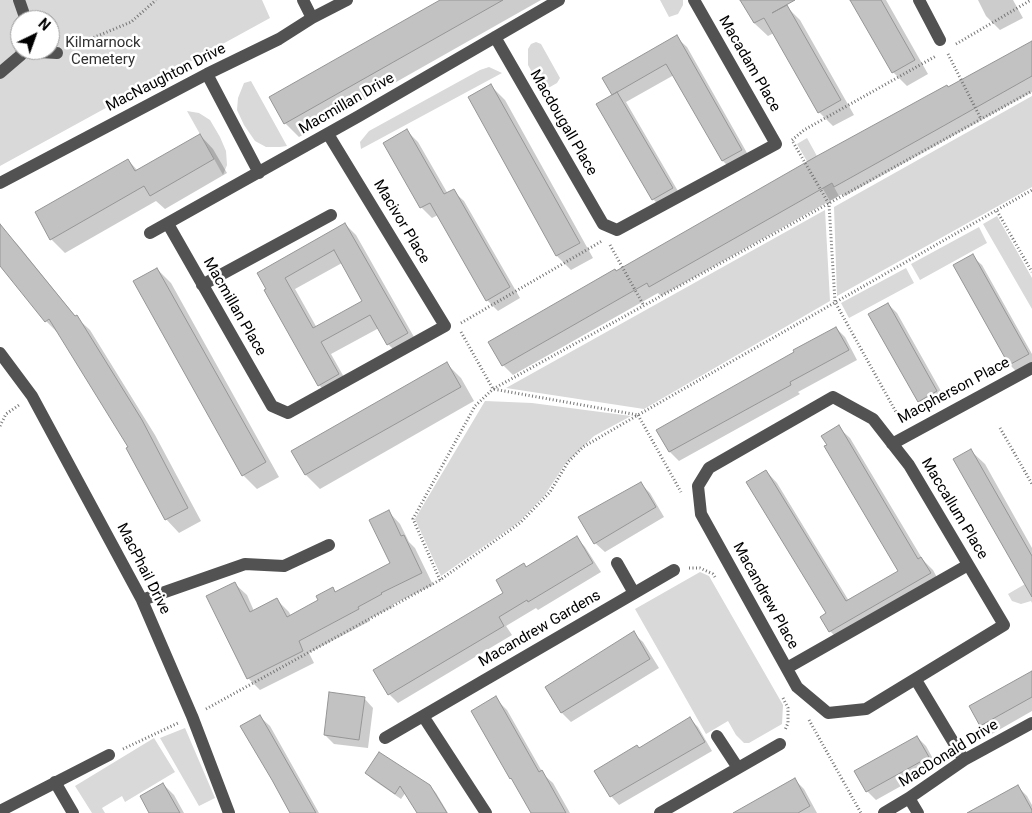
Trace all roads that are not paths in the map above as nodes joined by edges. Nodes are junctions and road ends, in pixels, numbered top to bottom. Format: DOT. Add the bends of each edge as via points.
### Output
graph roads {
  1 [pos="303,0"];
  2 [pos="347,0"];
  3 [pos="559,0"];
  4 [pos="694,0"];
  5 [pos="918,0"];
  6 [pos="312,18"];
  7 [pos="494,37"];
  8 [pos="943,45"];
  9 [pos="16,60"];
  10 [pos="0,73"];
  11 [pos="207,74"];
  12 [pos="328,134"];
  13 [pos="259,172"];
  14 [pos="0,183"];
  15 [pos="331,215"];
  16 [pos="168,224"];
  17 [pos="603,224"];
  18 [pos="150,234"];
  19 [pos="202,285"];
  20 [pos="0,353"];
  21 [pos="1032,368"];
  22 [pos="272,406"];
  23 [pos="777,428"];
  24 [pos="892,444"];
  25 [pos="329,545"];
  26 [pos="617,563"];
  27 [pos="968,566"];
  28 [pos="674,570"];
  29 [pos="634,593"];
  30 [pos="142,600"];
  31 [pos="787,668"];
  32 [pos="916,680"];
  33 [pos="423,716"];
  34 [pos="1032,723"];
  35 [pos="717,736"];
  36 [pos="384,738"];
  37 [pos="780,744"];
  38 [pos="109,755"];
  39 [pos="964,760"];
  40 [pos="738,768"];
  41 [pos="55,782"];
  42 [pos="908,798"];
  43 [pos="0,811"];
  44 [pos="74,813"];
  45 [pos="229,813"];
  46 [pos="486,813"];
  47 [pos="660,813"];
  48 [pos="884,813"];
  49 [pos="918,813"];
  1 -- 6 [label="street"];
  2 -- 6 [label="street, MacNaughton Drive"];
  3 -- 7 [label="street, Macmillan Drive"];
  4 -- 17 [label="street, Macadam Place" via="776,144 617,230"];
  5 -- 8 [label="street"];
  6 -- 11 [label="street, MacNaughton Drive" via="279,39"];
  7 -- 12 [label="street, Macmillan Drive"];
  7 -- 17 [label="street, Macdougall Place"];
  9 -- 10 [label="street"];
  11 -- 13 [label="street"];
  11 -- 14 [label="street, MacNaughton Drive"];
  12 -- 13 [label="street, Macmillan Drive"];
  12 -- 22 [label="street, Macivor Place" via="446,326 288,413"];
  13 -- 16 [label="street, Macmillan Drive"];
  15 -- 19 [label="street"];
  16 -- 18 [label="street, Macmillan Drive"];
  16 -- 19 [label="street, Macmillan Place"];
  19 -- 22 [label="street, Macmillan Place"];
  20 -- 30 [label="street, MacPhail Drive" via="32,396"];
  21 -- 24 [label="street, Macpherson Place"];
  23 -- 24 [label="street, Maccallum Place" via="833,397 873,419"];
  23 -- 31 [label="street, Macandrew Place" via="709,468 698,486 701,514"];
  24 -- 27 [label="street, Maccallum Place" via="909,465"];
  25 -- 30 [label="street" via="284,566 245,564"];
  26 -- 29 [label="street"];
  27 -- 31 [label="street"];
  27 -- 32 [label="street, Maccallum Place" via="1004,625"];
  28 -- 29 [label="street, Macandrew Gardens"];
  29 -- 33 [label="street, Macandrew Gardens"];
  30 -- 45 [label="street, MacPhail Drive"];
  31 -- 32 [label="street, Macandrew Place" via="797,687 828,713 866,709"];
  32 -- 39 [label="street"];
  33 -- 36 [label="street, Macandrew Gardens"];
  33 -- 46 [label="street"];
  34 -- 39 [label="street, MacDonald Drive"];
  35 -- 40 [label="street"];
  37 -- 40 [label="street"];
  38 -- 41 [label="street"];
  39 -- 42 [label="street, MacDonald Drive"];
  40 -- 47 [label="street"];
  41 -- 43 [label="street"];
  41 -- 44 [label="street"];
  42 -- 48 [label="street, MacDonald Drive"];
  42 -- 49 [label="street"];
}
